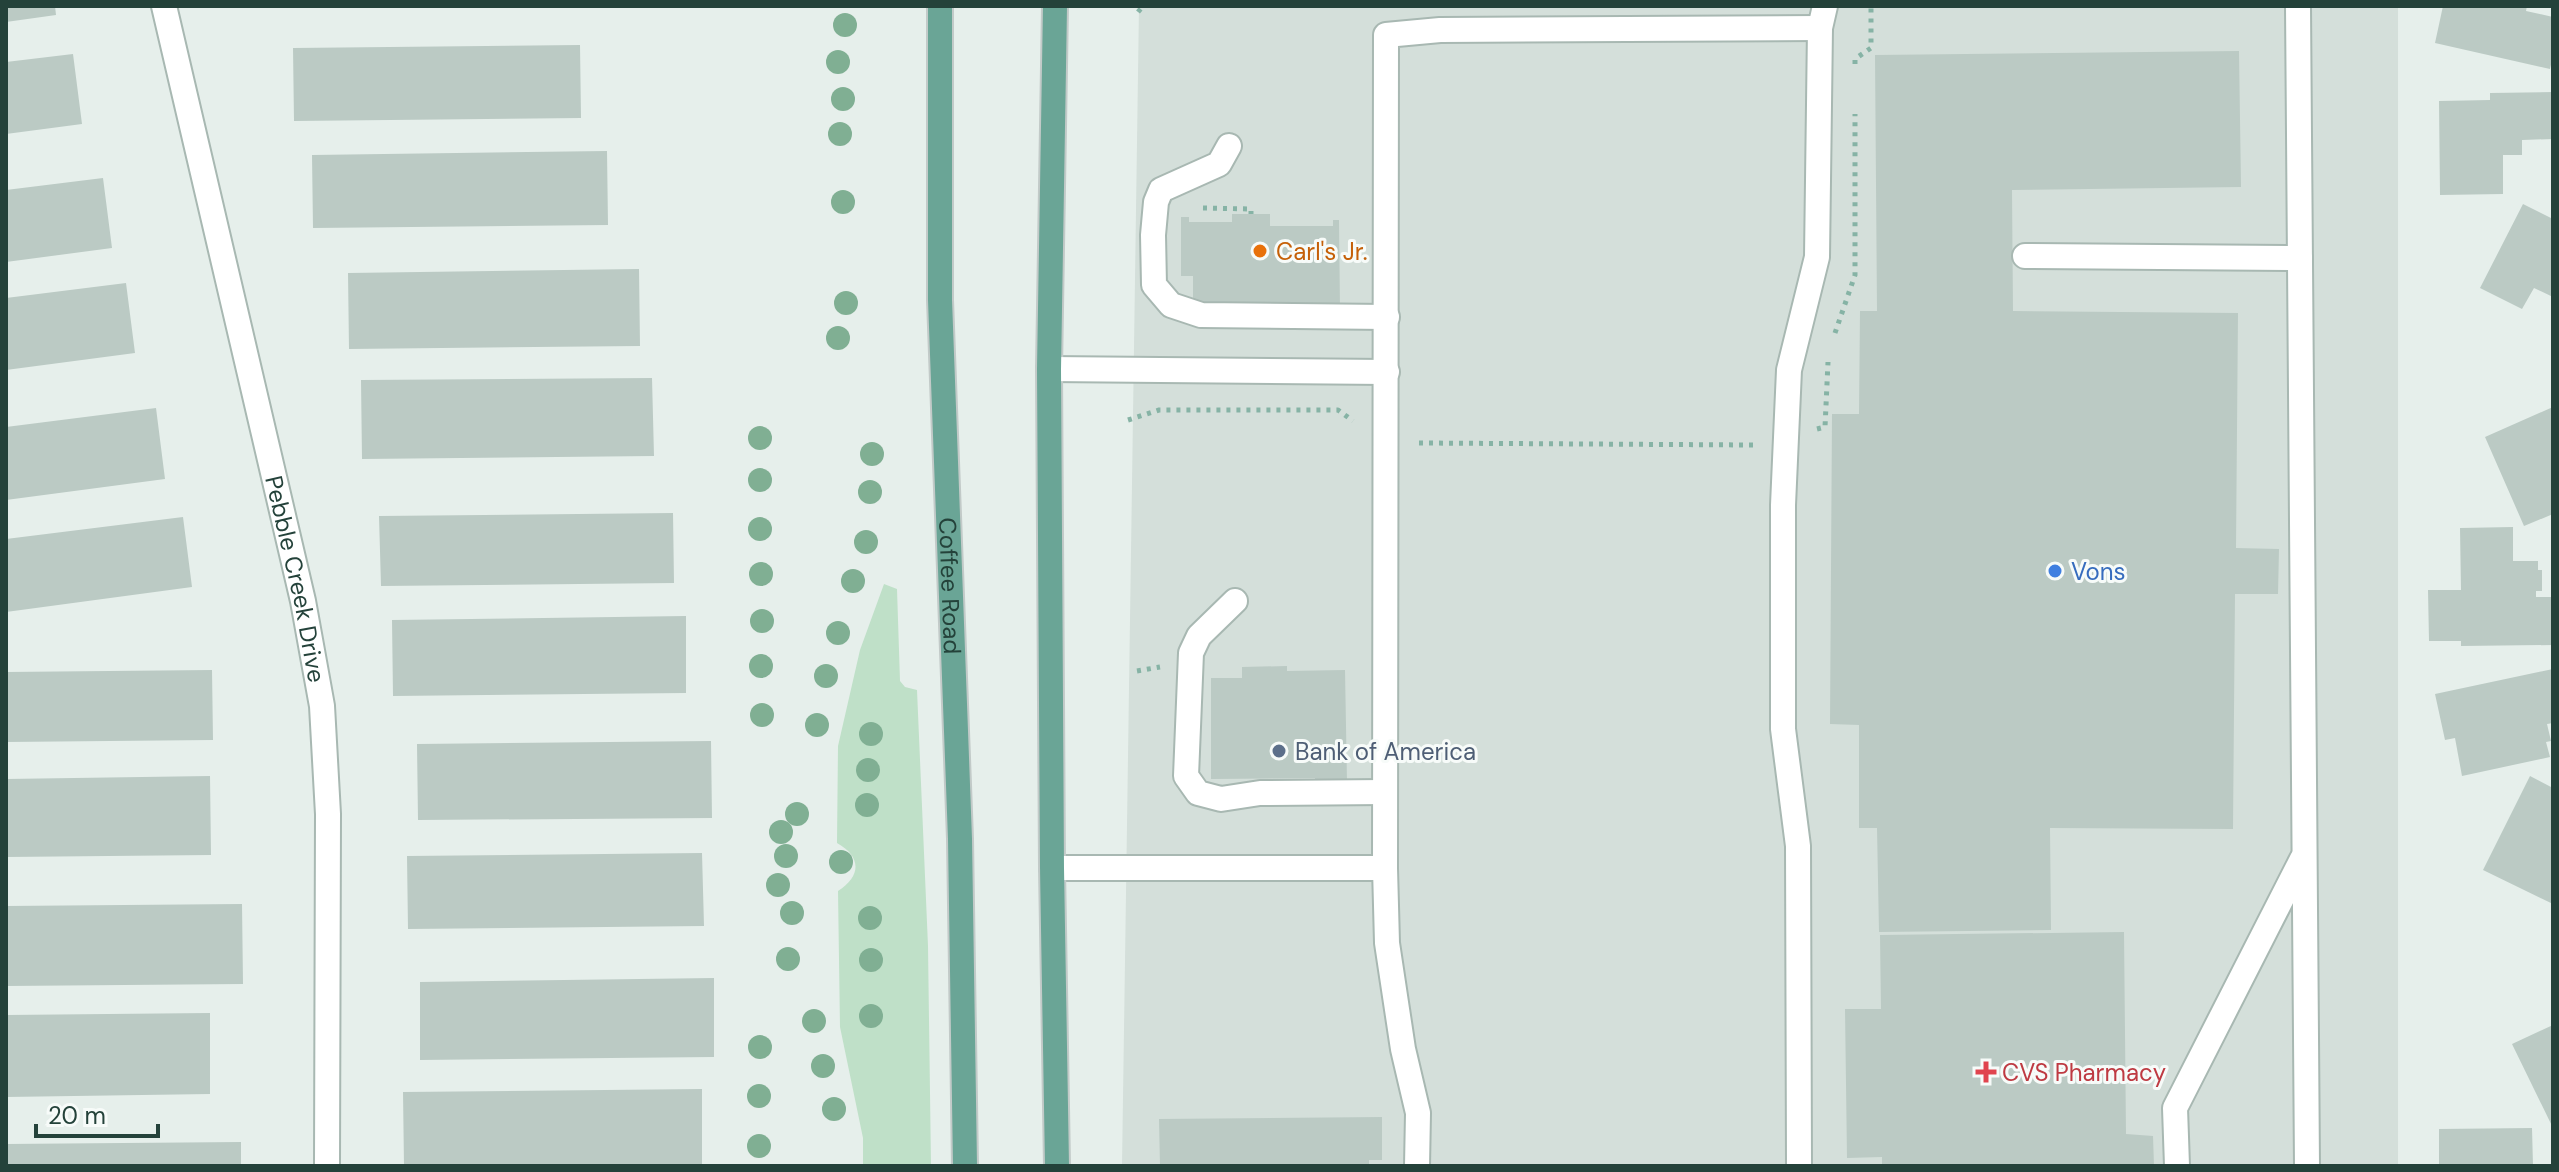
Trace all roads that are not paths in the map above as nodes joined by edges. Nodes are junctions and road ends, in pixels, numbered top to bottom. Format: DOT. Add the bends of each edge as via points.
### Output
graph roads {
  1 [pos="164,6"];
  2 [pos="940,6"];
  3 [pos="1055,6"];
  4 [pos="2298,6"];
  5 [pos="1822,17"];
  6 [pos="1229,146"];
  7 [pos="2025,256"];
  8 [pos="2300,258"];
  9 [pos="1387,317"];
  10 [pos="1049,369"];
  11 [pos="1387,372"];
  12 [pos="1235,601"];
  13 [pos="1385,792"];
  14 [pos="2305,854"];
  15 [pos="1052,868"];
  16 [pos="1385,868"];
  17 [pos="327,1166"];
  18 [pos="965,1166"];
  19 [pos="1057,1166"];
  20 [pos="1417,1166"];
  21 [pos="1799,1166"];
  22 [pos="2177,1166"];
  23 [pos="2307,1166"];
  1 -- 17 [label="street, Pebble Creek Drive" via="303,601 322,706 328,814"];
  2 -- 18 [label="main road, Coffee Road" via="940,300 960,839"];
  3 -- 10 [label="main road"];
  4 -- 8 [label="street"];
  5 -- 9 [label="street" via="1386,35"];
  5 -- 21 [label="street" via="1817,257 1789,370 1783,505 1783,729 1798,846"];
  6 -- 9 [label="street" via="1219,164 1161,190 1156,202 1154,285 1171,305 1201,315"];
  7 -- 8 [label="street"];
  8 -- 14 [label="street"];
  9 -- 11 [label="street"];
  10 -- 11 [label="street"];
  10 -- 15 [label="main road"];
  11 -- 13 [label="street"];
  12 -- 13 [label="street" via="1199,636 1191,653 1186,776 1198,793 1221,799 1260,793"];
  13 -- 16 [label="street"];
  14 -- 22 [label="street" via="2175,1108"];
  14 -- 23 [label="street"];
  15 -- 16 [label="street"];
  15 -- 19 [label="main road"];
  16 -- 20 [label="street" via="1387,943 1418,1113"];
}
